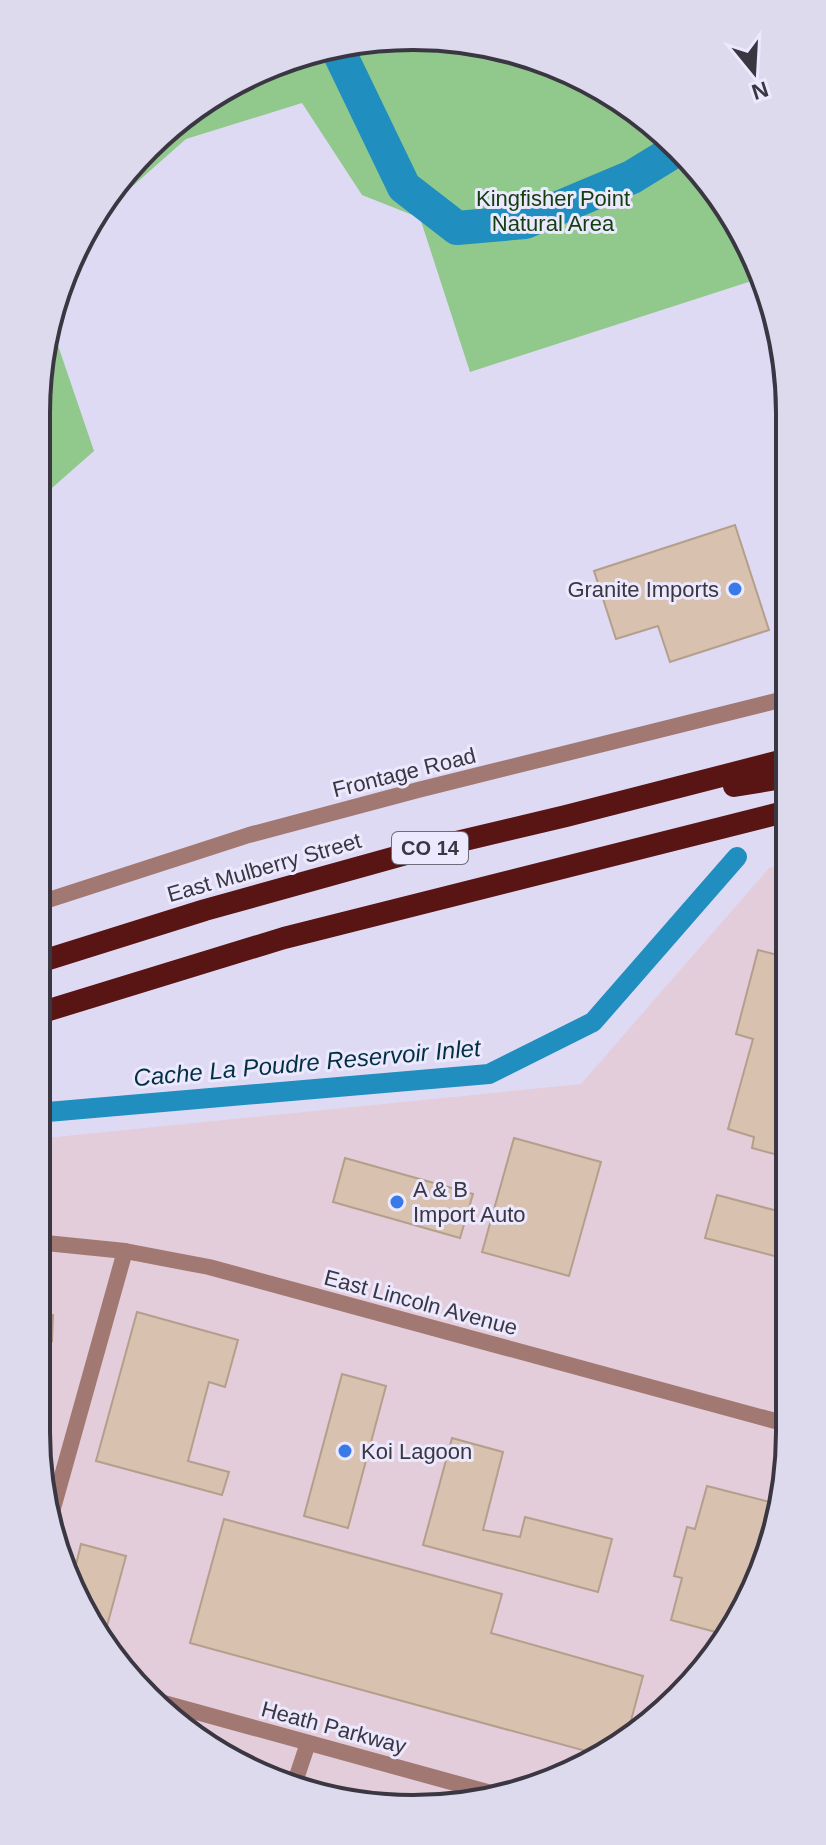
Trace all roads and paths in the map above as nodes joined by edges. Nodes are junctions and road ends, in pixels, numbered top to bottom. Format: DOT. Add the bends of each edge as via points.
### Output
graph roads {
  1 [pos="776,701"];
  2 [pos="776,762"];
  3 [pos="776,779"];
  4 [pos="776,814"];
  5 [pos="566,816"];
  6 [pos="50,899"];
  7 [pos="50,959"];
  8 [pos="50,1010"];
  9 [pos="50,1243"];
  10 [pos="125,1251"];
  11 [pos="776,1421"];
  12 [pos="56,1497"];
  13 [pos="175,1706"];
  14 [pos="308,1743"];
  15 [pos="297,1776"];
  16 [pos="477,1789"];
  1 -- 6 [label="street, Frontage Road" via="249,835"];
  2 -- 5 [label="highway, East Mulberry Street / CO 14"];
  3 -- 5 [label="highway"];
  4 -- 8 [label="highway, CO 14" via="284,938"];
  5 -- 7 [label="highway, East Mulberry Street / CO 14" via="410,853"];
  9 -- 10 [label="street, East Lincoln Avenue"];
  10 -- 11 [label="street, East Lincoln Avenue" via="209,1267"];
  10 -- 12 [label="street"];
  13 -- 14 [label="street, Heath Parkway"];
  14 -- 15 [label="street"];
  14 -- 16 [label="street, Heath Parkway"];
}
